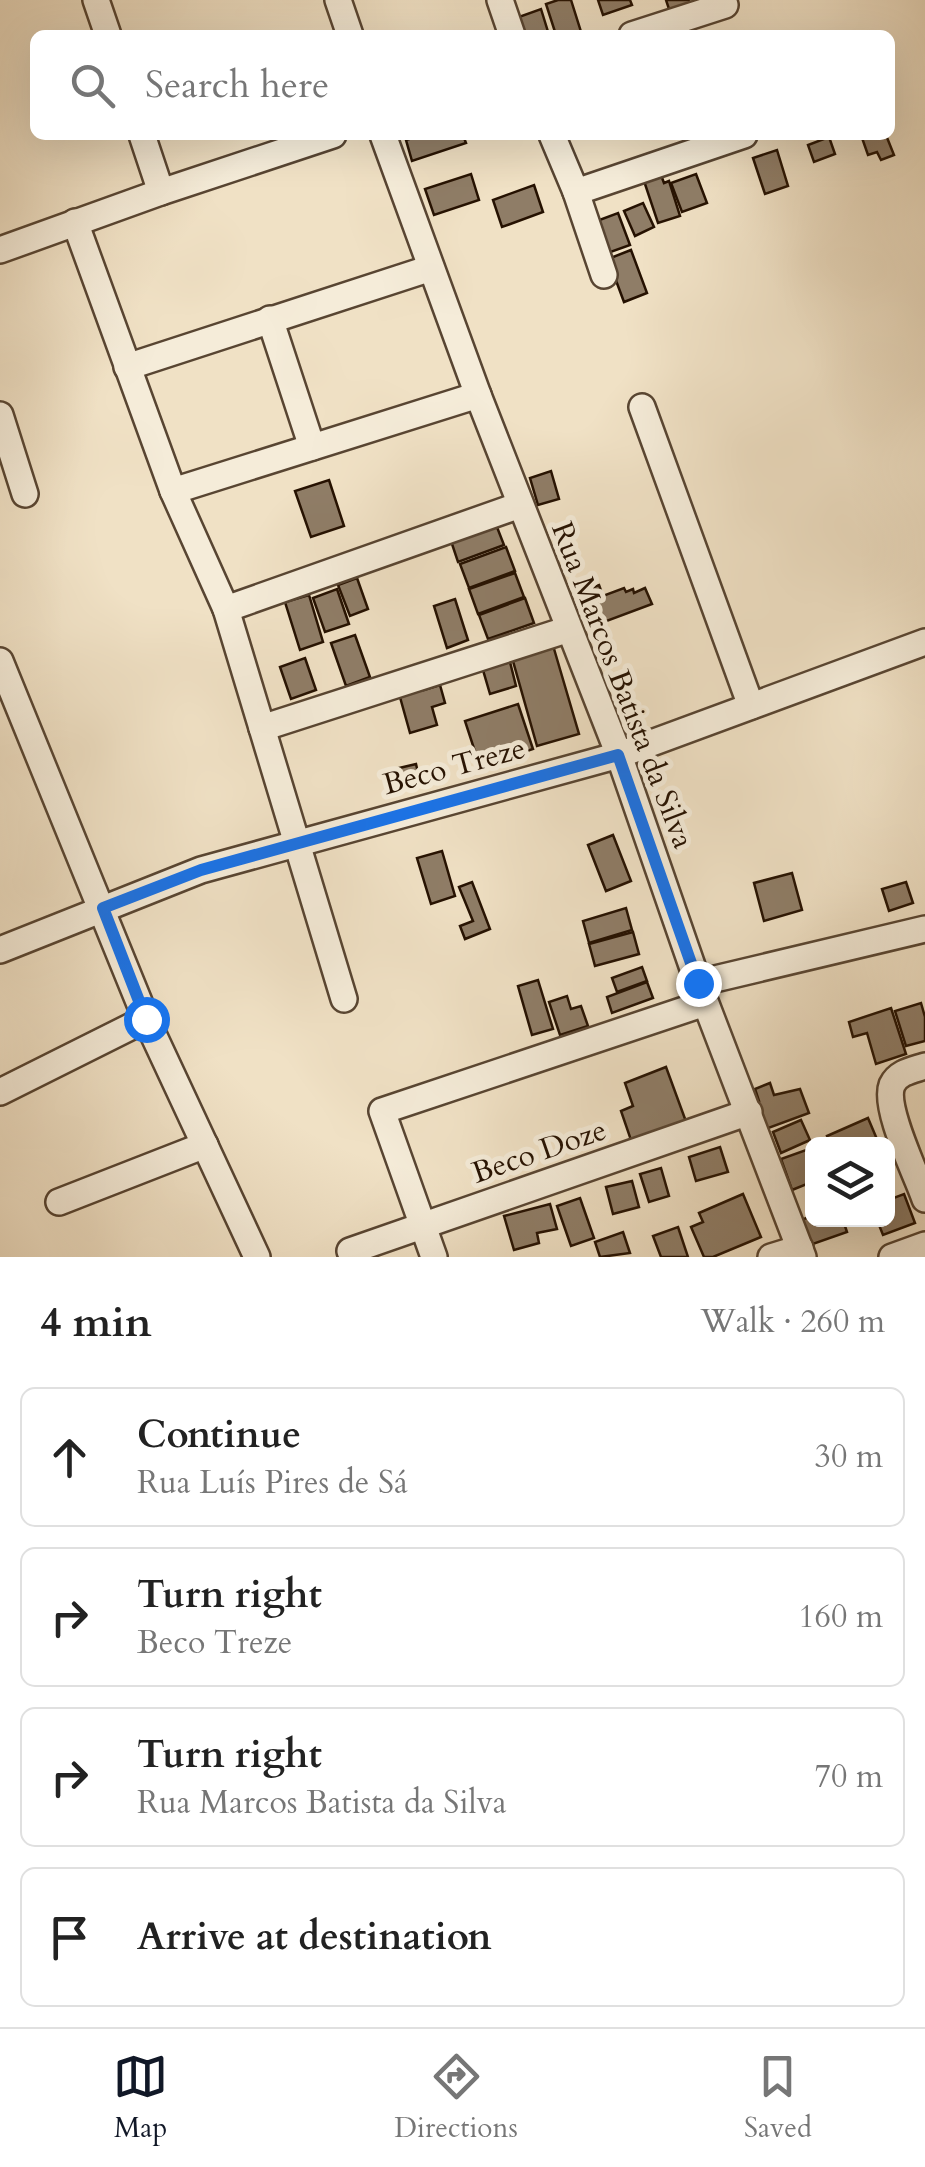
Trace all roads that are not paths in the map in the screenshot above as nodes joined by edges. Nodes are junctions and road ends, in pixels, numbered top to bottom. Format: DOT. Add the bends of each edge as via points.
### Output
graph roads {
  1 [pos="96,0"];
  2 [pos="338,0"];
  3 [pos="500,0"];
  4 [pos="726,5"];
  5 [pos="106,30"];
  6 [pos="348,30"];
  7 [pos="510,30"];
  8 [pos="648,30"];
  9 [pos="144,140"];
  10 [pos="318,140"];
  11 [pos="386,140"];
  12 [pos="554,140"];
  13 [pos="729,140"];
  14 [pos="161,192"];
  15 [pos="576,192"];
  16 [pos="75,222"];
  17 [pos="0,250"];
  18 [pos="431,268"];
  19 [pos="604,275"];
  20 [pos="270,320"];
  21 [pos="127,367"];
  22 [pos="478,395"];
  23 [pos="642,407"];
  24 [pos="0,415"];
  25 [pos="312,447"];
  26 [pos="173,491"];
  27 [pos="26,494"];
  28 [pos="520,505"];
  29 [pos="226,609"];
  30 [pos="569,629"];
  31 [pos="925,642"];
  32 [pos="0,661"];
  33 [pos="751,706"];
  34 [pos="262,728"];
  35 [pos="618,755"];
  36 [pos="297,844"];
  37 [pos="103,908"];
  38 [pos="925,929"];
  39 [pos="0,950"];
  40 [pos="702,993"];
  41 [pos="344,999"];
  42 [pos="146,1019"];
  43 [pos="915,1069"];
  44 [pos="0,1092"];
  45 [pos="749,1112"];
  46 [pos="205,1144"];
  47 [pos="924,1195"];
  48 [pos="59,1202"];
  49 [pos="422,1225"];
  50 [pos="925,1245"];
  51 [pos="350,1251"];
  52 [pos="802,1252"];
  53 [pos="258,1257"];
  54 [pos="434,1257"];
  55 [pos="771,1257"];
  56 [pos="892,1257"];
  1 -- 5 [label="street"];
  2 -- 6 [label="street"];
  3 -- 7 [label="street"];
  4 -- 8 [label="street"];
  9 -- 14 [label="street"];
  10 -- 14 [label="street"];
  11 -- 18 [label="street, Rua Marcos Batista da Silva"];
  12 -- 15 [label="street"];
  13 -- 15 [label="street"];
  14 -- 16 [label="street"];
  15 -- 19 [label="street"];
  16 -- 17 [label="street"];
  16 -- 21 [label="street"];
  18 -- 20 [label="street"];
  18 -- 22 [label="street, Rua Marcos Batista da Silva"];
  20 -- 21 [label="street"];
  20 -- 25 [label="street"];
  21 -- 26 [label="street"];
  22 -- 25 [label="street"];
  22 -- 28 [label="street, Rua Marcos Batista da Silva"];
  23 -- 33 [label="street"];
  24 -- 27 [label="street"];
  25 -- 26 [label="street"];
  26 -- 29 [label="street"];
  28 -- 29 [label="street"];
  28 -- 30 [label="street, Rua Marcos Batista da Silva"];
  29 -- 34 [label="street"];
  30 -- 34 [label="street"];
  30 -- 35 [label="street, Rua Marcos Batista da Silva"];
  31 -- 33 [label="street, Beco Treze"];
  32 -- 37 [label="street"];
  33 -- 35 [label="street, Beco Treze"];
  34 -- 36 [label="street"];
  35 -- 36 [label="street, Beco Treze"];
  35 -- 40 [label="street, Rua Marcos Batista da Silva"];
  36 -- 37 [label="street, Beco Treze" via="201,870"];
  36 -- 41 [label="street"];
  37 -- 39 [label="street, Beco Treze"];
  37 -- 42 [label="street"];
  38 -- 40 [label="street"];
  40 -- 45 [label="street, Rua Marcos Batista da Silva"];
  40 -- 49 [label="street" via="382,1111"];
  42 -- 44 [label="street"];
  42 -- 46 [label="street"];
  43 -- 47 [label="street" via="892,1086 891,1101"];
  45 -- 49 [label="street, Beco Doze"];
  45 -- 52 [label="street, Rua Marcos Batista da Silva"];
  46 -- 48 [label="street"];
  46 -- 53 [label="street"];
  49 -- 51 [label="street, Beco Doze"];
  49 -- 54 [label="street"];
  50 -- 56 [label="street"];
  52 -- 55 [label="street"];
}
